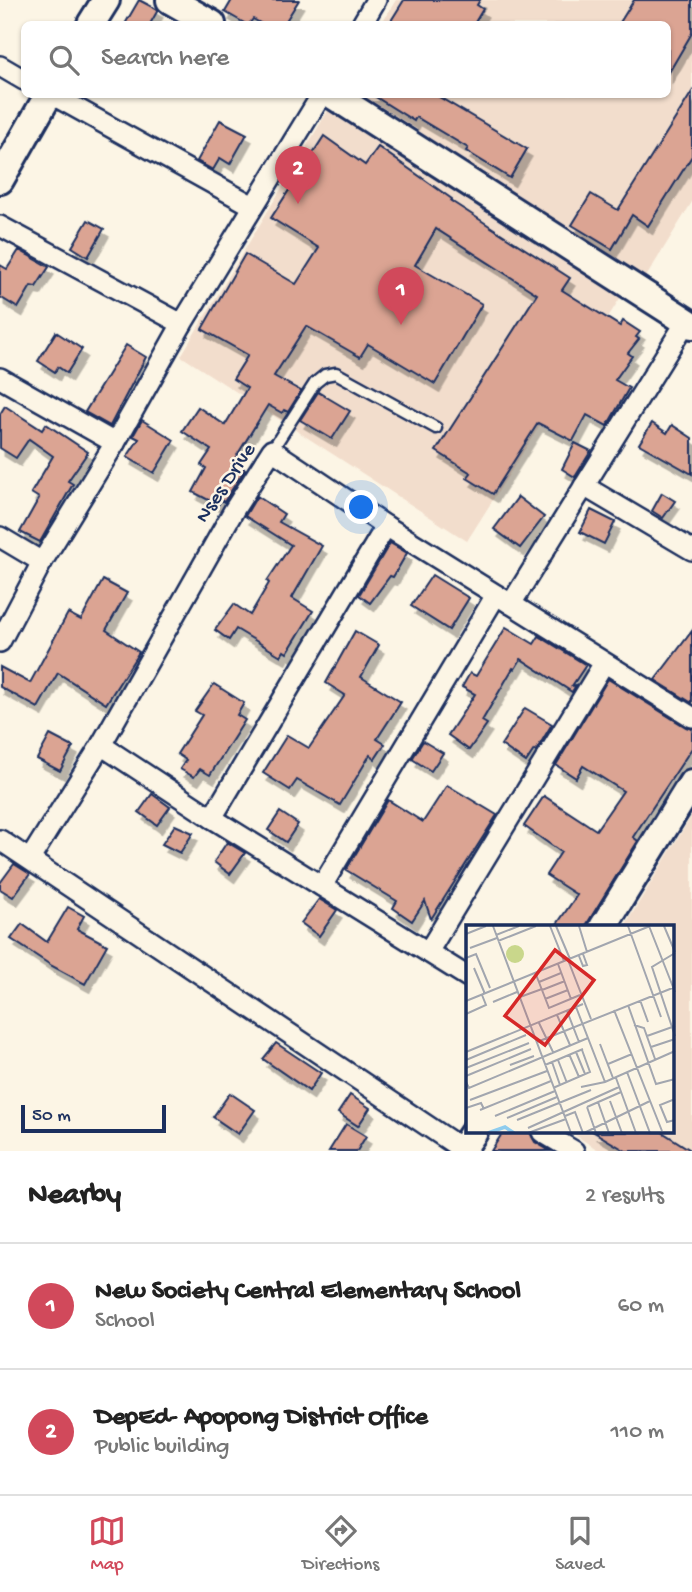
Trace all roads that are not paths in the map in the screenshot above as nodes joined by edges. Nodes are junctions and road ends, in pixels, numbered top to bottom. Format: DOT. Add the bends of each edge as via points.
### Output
graph roads {
  1 [pos="106,0"];
  2 [pos="170,0"];
  3 [pos="375,0"];
  4 [pos="93,21"];
  5 [pos="207,21"];
  6 [pos="364,21"];
  7 [pos="0,66"];
  8 [pos="21,78"];
  9 [pos="48,98"];
  10 [pos="57,98"];
  11 [pos="320,98"];
  12 [pos="337,98"];
  13 [pos="0,180"];
  14 [pos="253,206"];
  15 [pos="0,226"];
  16 [pos="182,324"];
  17 [pos="689,324"];
  18 [pos="0,378"];
  19 [pos="436,428"];
  20 [pos="115,443"];
  21 [pos="272,450"];
  22 [pos="584,486"];
  23 [pos="386,526"];
  24 [pos="0,537"];
  25 [pos="692,550"];
  26 [pos="42,562"];
  27 [pos="503,600"];
  28 [pos="0,642"];
  29 [pos="604,663"];
  30 [pos="692,718"];
  31 [pos="102,745"];
  32 [pos="692,783"];
  33 [pos="212,818"];
  34 [pos="0,840"];
  35 [pos="30,859"];
  36 [pos="322,886"];
  37 [pos="604,925"];
  38 [pos="428,953"];
  39 [pos="466,976"];
  40 [pos="545,1134"];
  41 [pos="466,1144"];
  42 [pos="574,1151"];
  1 -- 4 [label="street"];
  2 -- 5 [label="street"];
  3 -- 6 [label="street"];
  7 -- 8 [label="street"];
  9 -- 13 [label="street"];
  10 -- 14 [label="street"];
  11 -- 14 [label="street"];
  12 -- 17 [label="street"];
  14 -- 16 [label="street"];
  15 -- 16 [label="street"];
  16 -- 20 [label="street"];
  17 -- 22 [label="street"];
  18 -- 20 [label="street"];
  19 -- 21 [label="lane" via="336,373 315,383"];
  20 -- 26 [label="street"];
  21 -- 23 [label="street, Nses Drive"];
  21 -- 31 [label="street, Nses Drive"];
  22 -- 25 [label="street"];
  22 -- 27 [label="street"];
  23 -- 27 [label="street, Nses Drive"];
  23 -- 33 [label="street"];
  24 -- 26 [label="street"];
  26 -- 28 [label="street"];
  27 -- 29 [label="street, Nses Drive"];
  27 -- 36 [label="street"];
  29 -- 30 [label="street, Nses Drive"];
  29 -- 38 [label="street"];
  31 -- 33 [label="street"];
  31 -- 35 [label="street, Nses Drive"];
  32 -- 37 [label="street"];
  33 -- 36 [label="street"];
  34 -- 35 [label="street"];
  35 -- 41 [label="street"];
  36 -- 38 [label="street"];
  38 -- 39 [label="street"];
  40 -- 42 [label="street"];
}
